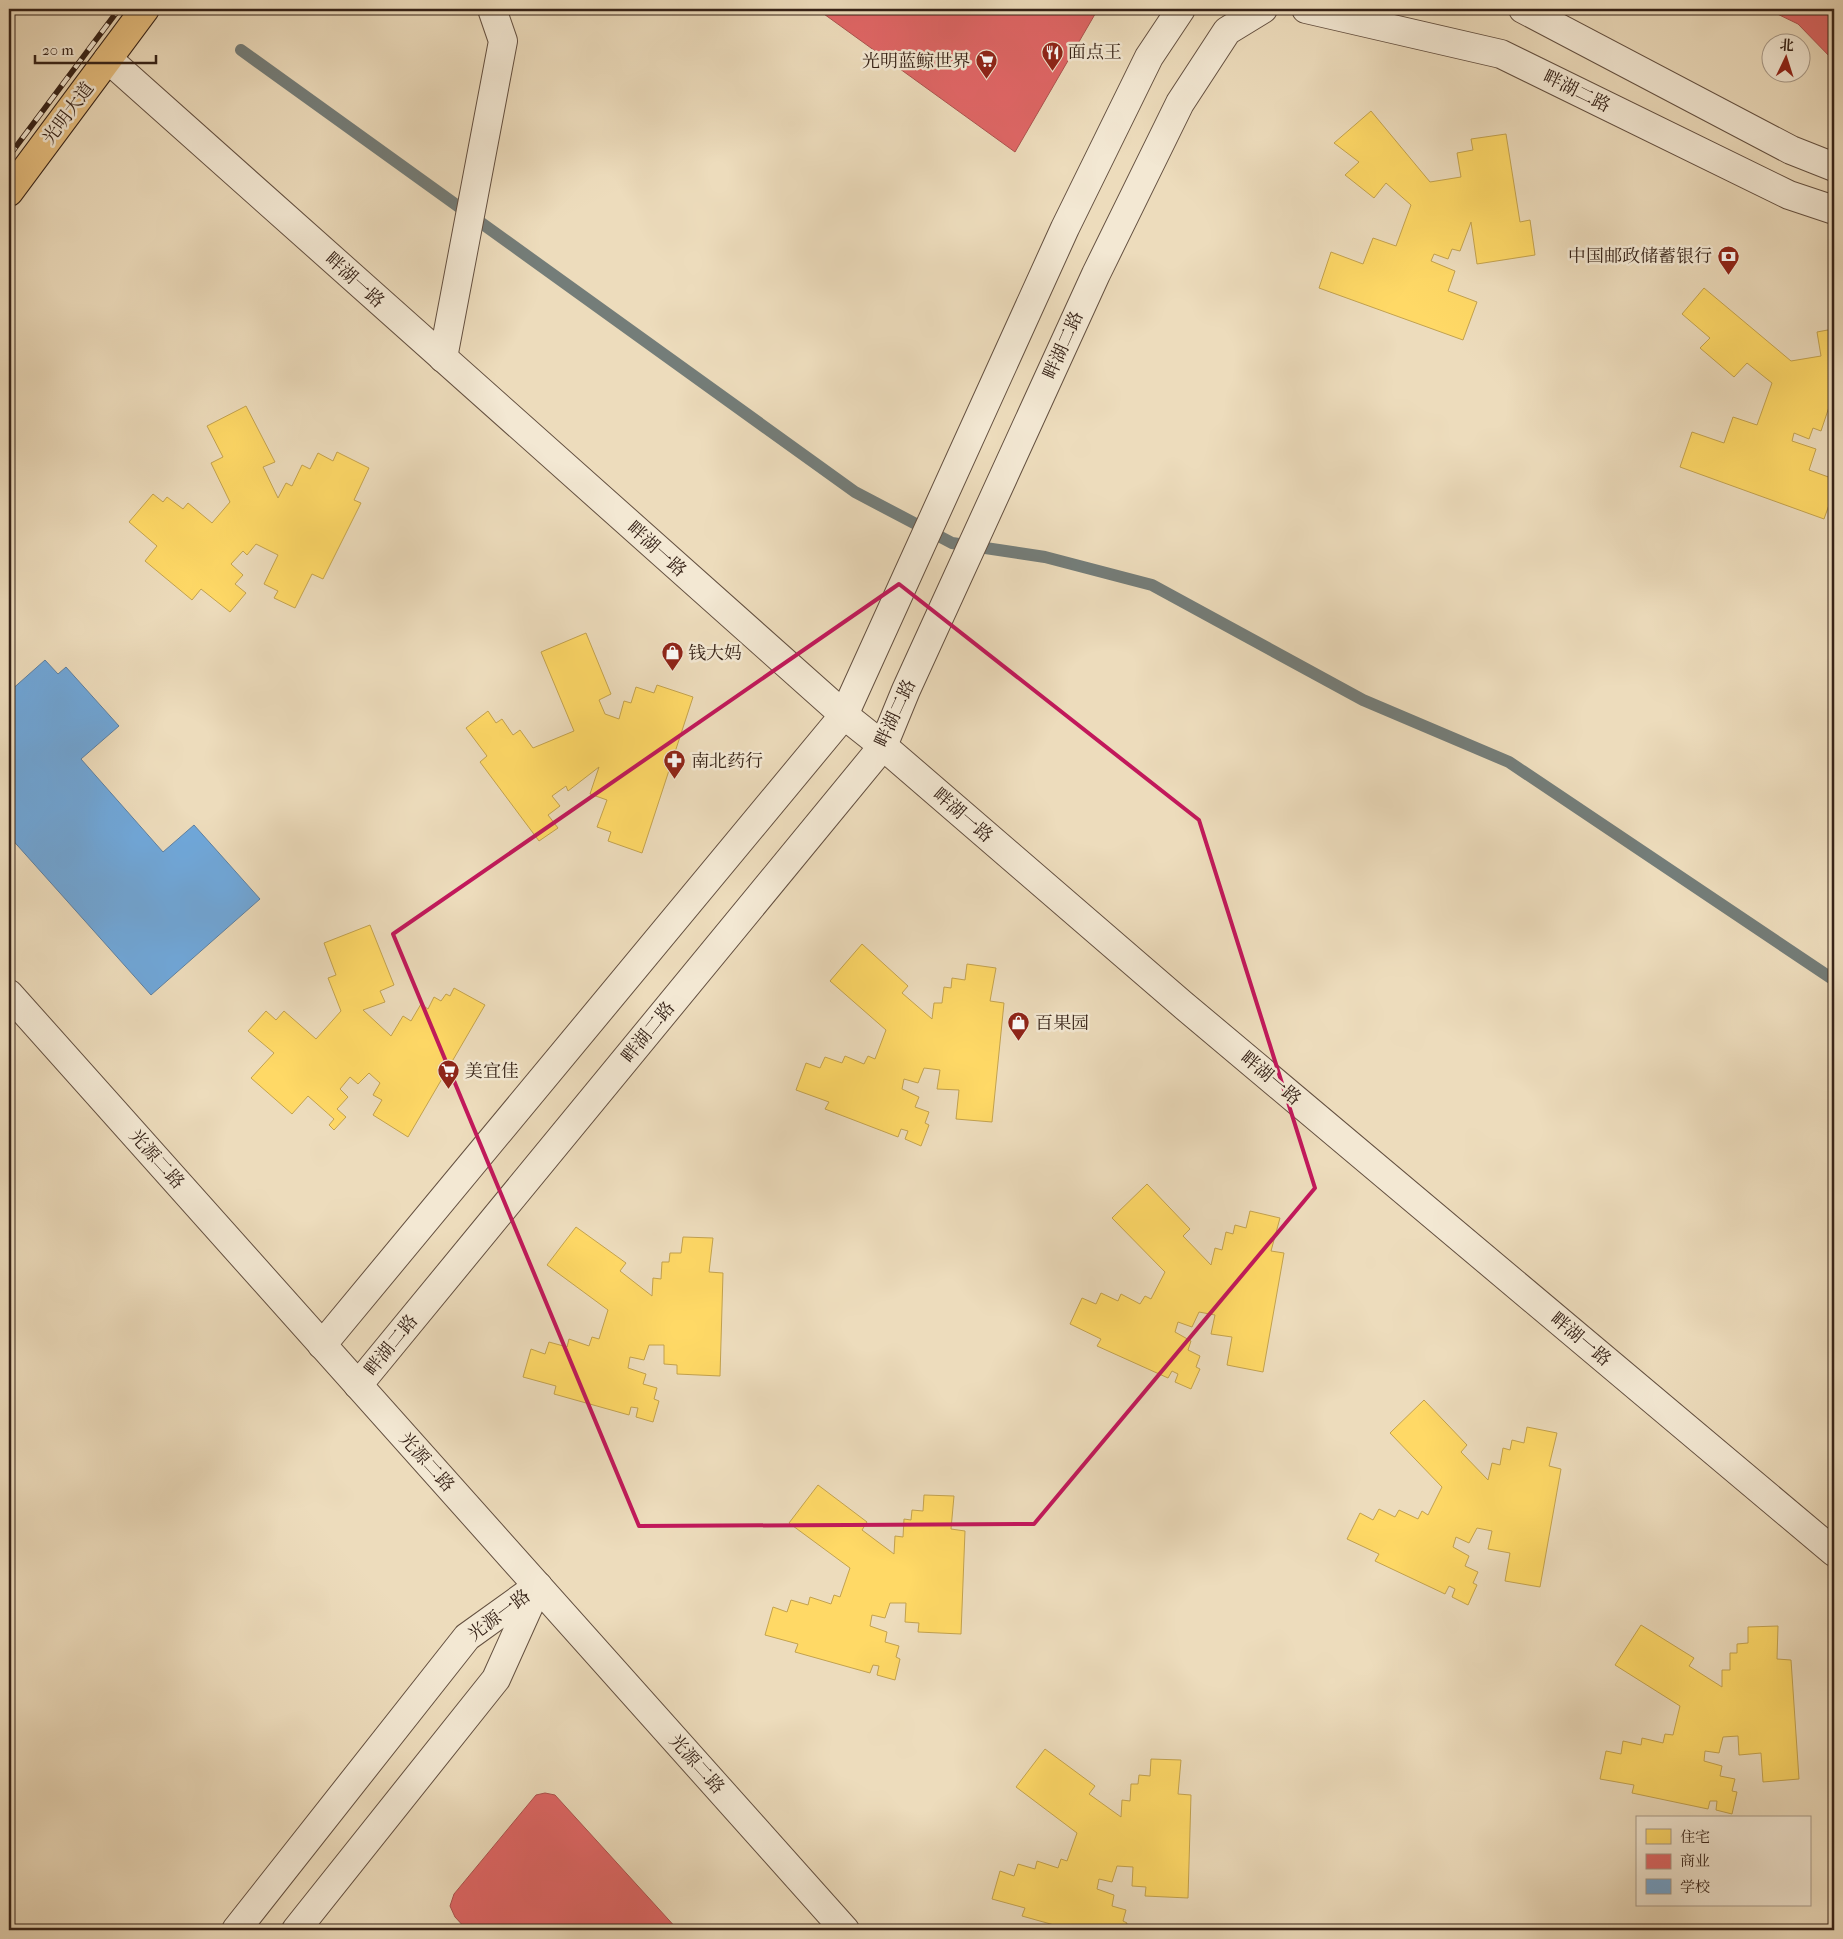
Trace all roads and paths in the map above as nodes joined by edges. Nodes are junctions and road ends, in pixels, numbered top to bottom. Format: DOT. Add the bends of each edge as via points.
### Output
graph roads {
  1 [pos="145,9"];
  2 [pos="492,9"];
  3 [pos="1181,9"];
  4 [pos="1262,9"];
  5 [pos="1306,9"];
  6 [pos="1523,9"];
  7 [pos="108,59"];
  8 [pos="1834,167"];
  9 [pos="9,192"];
  10 [pos="1834,210"];
  11 [pos="443,358"];
  12 [pos="844,716"];
  13 [pos="883,746"];
  14 [pos="9,994"];
  15 [pos="322,1345"];
  16 [pos="358,1385"];
  17 [pos="1834,1552"];
  18 [pos="538,1586"];
  19 [pos="236,1930"];
  20 [pos="296,1930"];
  21 [pos="845,1930"];
  1 -- 7 [label="main road, 光明大道"];
  2 -- 11 [label="street" via="502,40"];
  3 -- 12 [label="street" via="1149,57 1052,257"];
  4 -- 13 [label="street, 畔湖二路" via="1227,31 1180,103 1096,274"];
  5 -- 10 [label="street, 畔湖二路" via="1501,54 1789,195"];
  6 -- 8 [label="street" via="1791,150"];
  7 -- 9 [label="main road, 光明大道"];
  7 -- 11 [label="street, 畔湖一路"];
  11 -- 12 [label="street, 畔湖一路"];
  12 -- 13 [label="street, 畔湖一路"];
  12 -- 15 [label="street"];
  13 -- 16 [label="street, 畔湖二路"];
  13 -- 17 [label="street, 畔湖一路" via="1189,1010"];
  14 -- 15 [label="street, 光源二路"];
  15 -- 16 [label="street, 光源二路"];
  16 -- 18 [label="street, 光源二路"];
  18 -- 19 [label="street, 光源一路" via="467,1637"];
  18 -- 20 [label="street, 光源一路" via="496,1679"];
  18 -- 21 [label="street, 光源二路"];
}
